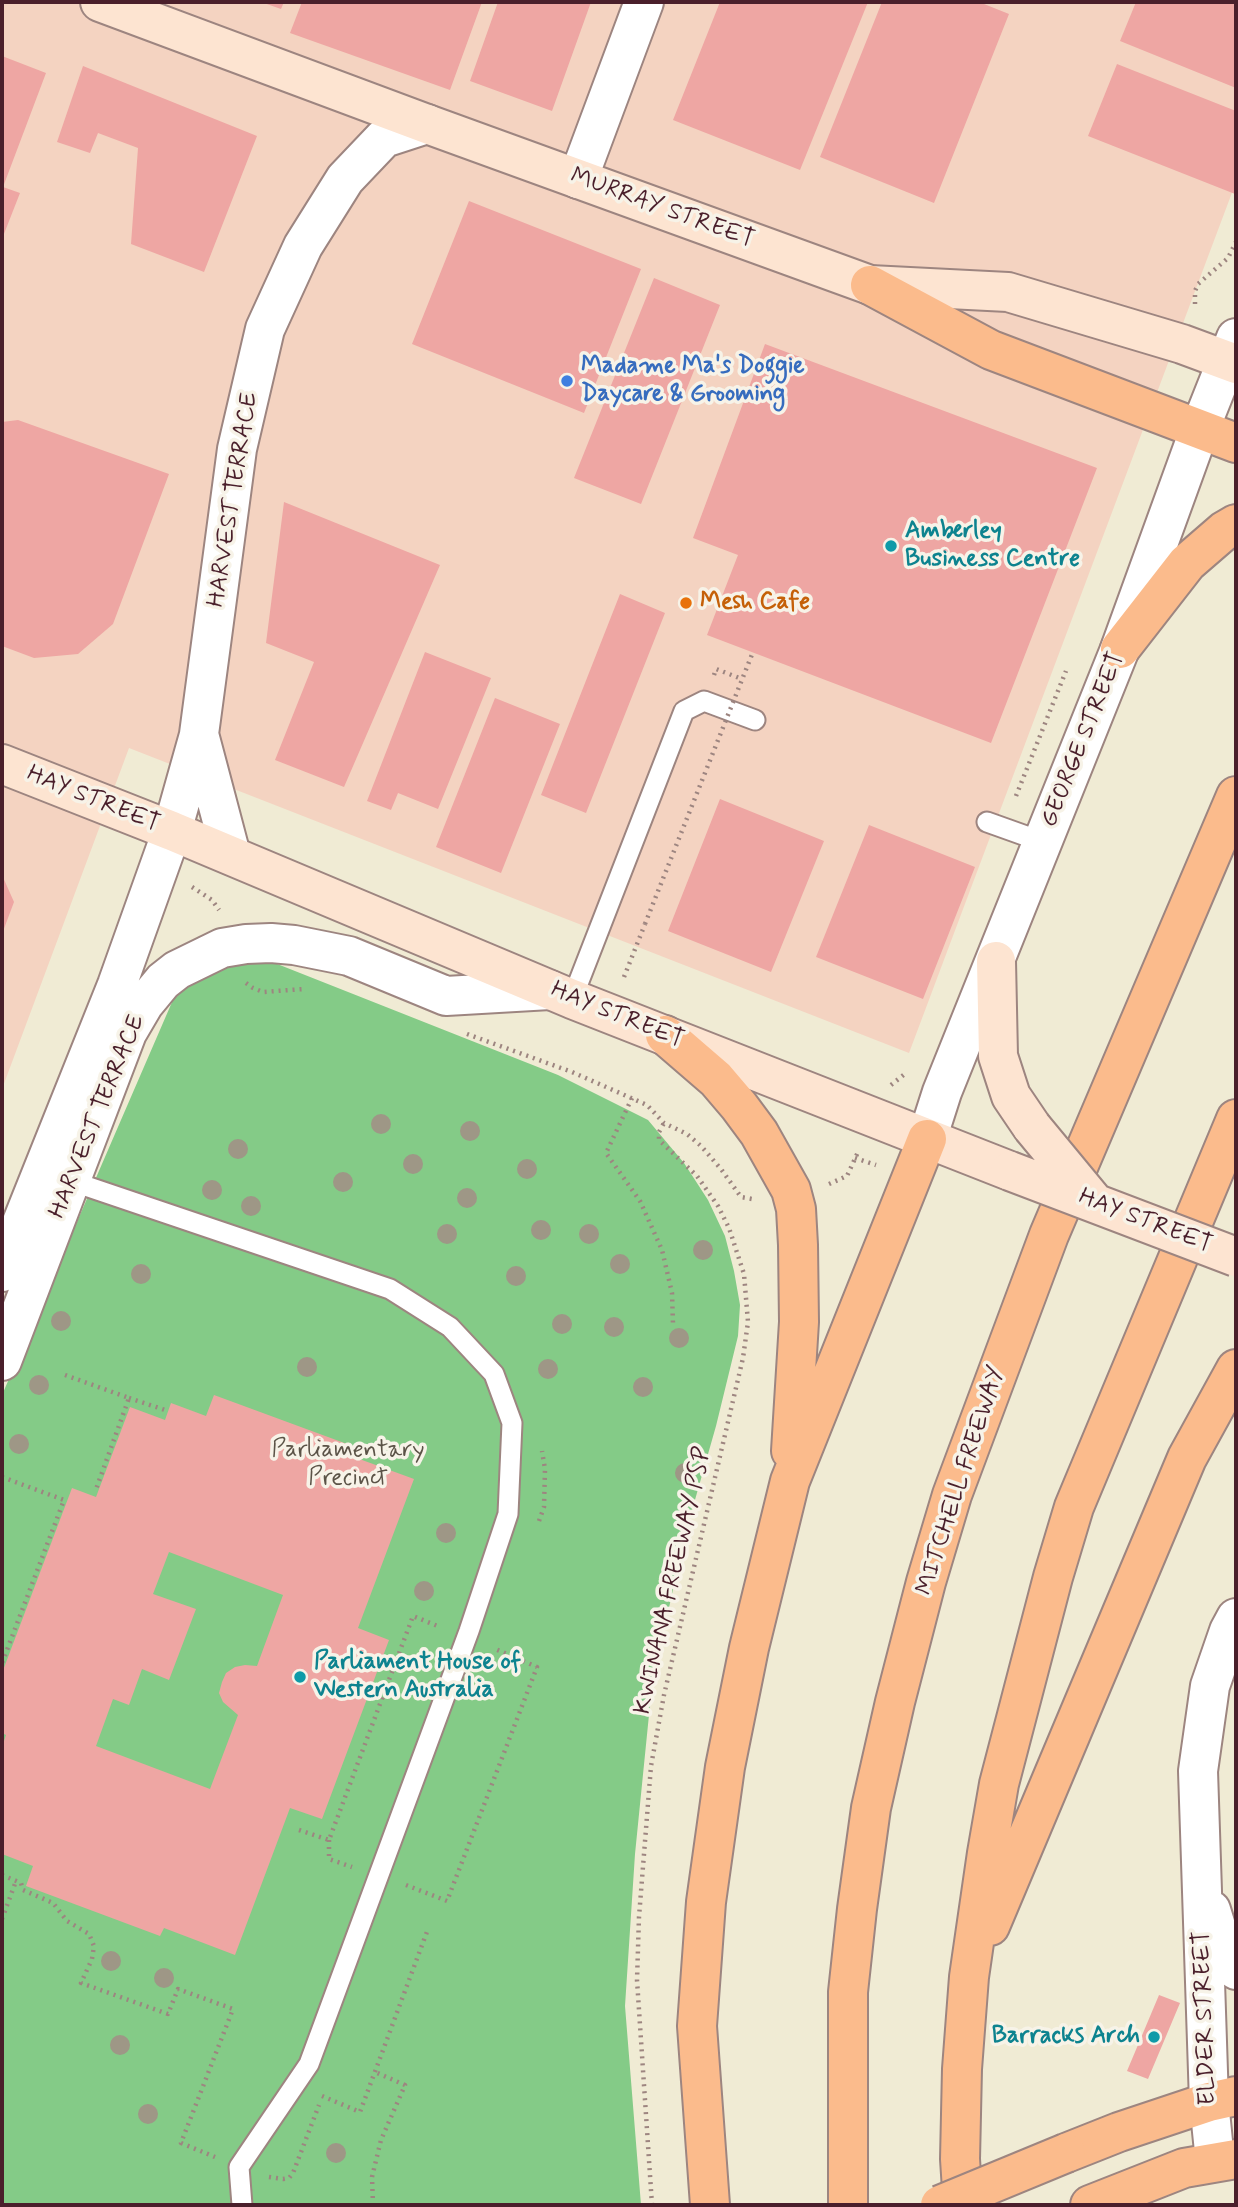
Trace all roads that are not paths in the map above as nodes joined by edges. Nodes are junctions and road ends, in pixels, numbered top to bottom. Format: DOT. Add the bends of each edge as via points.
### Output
graph roads {
  1 [pos="100,2"];
  2 [pos="644,2"];
  3 [pos="426,124"];
  4 [pos="578,178"];
  5 [pos="870,285"];
  6 [pos="1233,354"];
  7 [pos="1199,431"];
  8 [pos="1236,443"];
  9 [pos="1236,524"];
  10 [pos="1121,649"];
  11 [pos="755,720"];
  12 [pos="199,734"];
  13 [pos="2,764"];
  14 [pos="1236,796"];
  15 [pos="986,822"];
  16 [pos="172,831"];
  17 [pos="1043,842"];
  18 [pos="231,856"];
  19 [pos="996,961"];
  20 [pos="561,994"];
  21 [pos="665,1035"];
  22 [pos="1236,1119"];
  23 [pos="927,1139"];
  24 [pos="55,1177"];
  25 [pos="1096,1204"];
  26 [pos="1236,1257"];
  27 [pos="2,1272"];
  28 [pos="2,1361"];
  29 [pos="1236,1368"];
  30 [pos="790,1481"];
  31 [pos="1236,1618"];
  32 [pos="1200,1875"];
  33 [pos="1236,1970"];
  34 [pos="969,1977"];
  35 [pos="1223,2099"];
  36 [pos="1225,2160"];
  37 [pos="239,2185"];
  38 [pos="226,2205"];
  39 [pos="242,2205"];
  40 [pos="710,2205"];
  41 [pos="848,2205"];
  42 [pos="940,2205"];
  43 [pos="963,2205"];
  44 [pos="1090,2205"];
  1 -- 3 [label="main road, MURRAY STREET"];
  2 -- 4 [label="street"];
  3 -- 4 [label="main road, MURRAY STREET"];
  3 -- 12 [label="street, HARVEST TERRACE" via="384,138 345,179 303,246 265,329 237,449"];
  4 -- 5 [label="main road, MURRAY STREET"];
  5 -- 6 [label="main road, MURRAY STREET" via="1008,292 1182,344"];
  5 -- 7 [label="main road" via="991,350"];
  6 -- 7 [label="street, GEORGE STREET"];
  7 -- 8 [label="main road"];
  7 -- 10 [label="street, GEORGE STREET"];
  9 -- 10 [label="main road" via="1187,563"];
  10 -- 17 [label="street, GEORGE STREET"];
  11 -- 20 [label="lane" via="704,701 684,711"];
  12 -- 16 [label="street, HARVEST TERRACE"];
  12 -- 18 [label="street, HARVEST TERRACE"];
  13 -- 16 [label="main road, HAY STREET"];
  14 -- 41 [label="main road, MITCHELL FREEWAY" via="1049,1235 952,1495 926,1582 872,1808 857,1909 848,1992"];
  15 -- 17 [label="lane"];
  16 -- 18 [label="main road, HAY STREET"];
  16 -- 24 [label="street, HARVEST TERRACE"];
  17 -- 19 [label="street, GEORGE STREET"];
  18 -- 20 [label="main road, HAY STREET"];
  19 -- 23 [label="street, GEORGE STREET"];
  19 -- 25 [label="main road, bridge" via="998,1056 1011,1097"];
  20 -- 21 [label="main road, HAY STREET"];
  20 -- 24 [label="street, HARVEST TERRACE" via="446,996 349,956 294,945 222,948 170,975 144,1004"];
  21 -- 23 [label="main road, HAY STREET"];
  21 -- 30 [label="main road" via="716,1079 738,1106 759,1133 791,1191 796,1209 799,1322"];
  22 -- 34 [label="main road" via="1074,1507 999,1784"];
  23 -- 25 [label="main road, HAY STREET, bridge"];
  23 -- 30 [label="main road"];
  24 -- 27 [label="street, HARVEST TERRACE"];
  24 -- 28 [label="street, HARVEST TERRACE"];
  24 -- 37 [label="lane" via="390,1289 450,1327 494,1374 512,1423 508,1514 468,1635 309,2064 239,2167"];
  25 -- 26 [label="main road, HAY STREET, bridge"];
  29 -- 34 [label="main road" via="1187,1458"];
  30 -- 40 [label="main road" via="725,1766 706,1902 697,2026"];
  31 -- 32 [label="street, ELDER STREET" via="1208,1698 1198,1771"];
  32 -- 33 [label="street, ELDER STREET" via="1219,1936"];
  32 -- 35 [label="street, ELDER STREET"];
  34 -- 43 [label="main road" via="962,2069"];
  35 -- 36 [label="street, ELDER STREET"];
  35 -- 42 [label="main road, bridge" via="1119,2132"];
  36 -- 44 [label="main road" via="1184,2168"];
  37 -- 38 [label="lane"];
  37 -- 39 [label="lane"];
}
